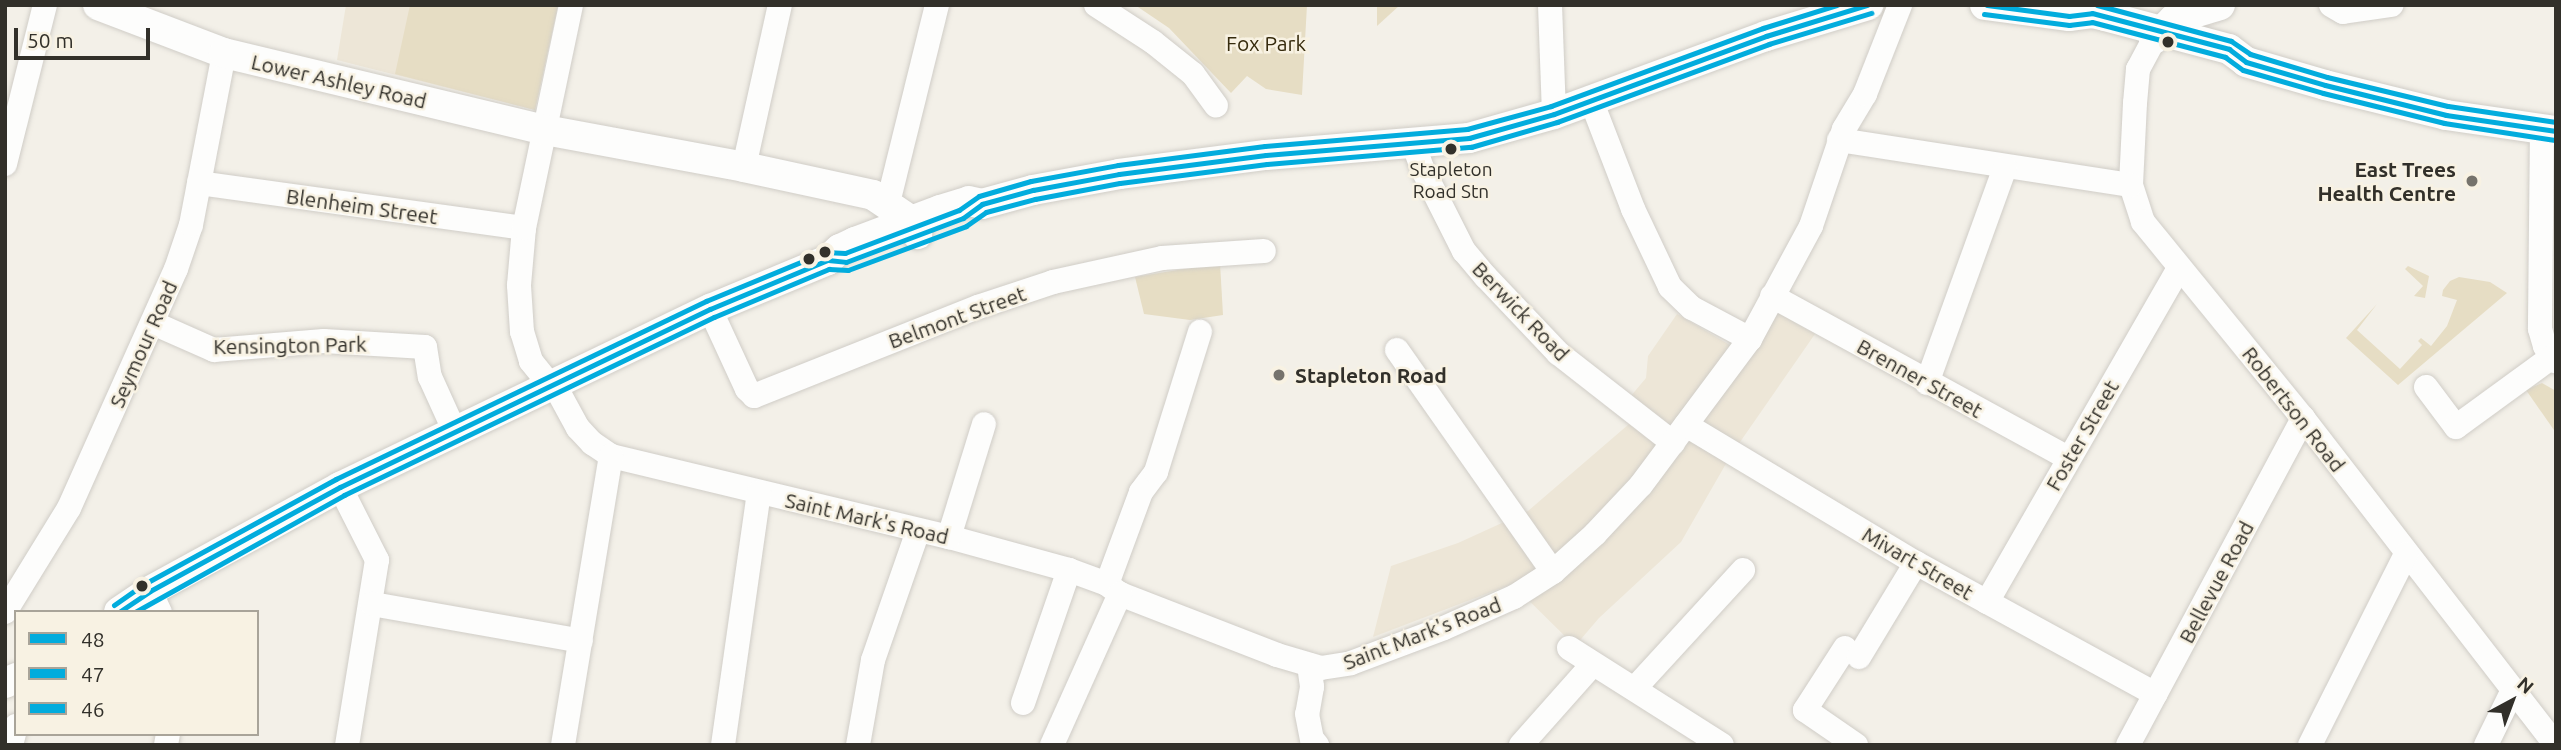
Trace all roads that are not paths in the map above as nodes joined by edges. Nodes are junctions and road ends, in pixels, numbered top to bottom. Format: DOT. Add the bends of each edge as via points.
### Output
graph roads {
  1 [pos="45,5"];
  2 [pos="98,5"];
  3 [pos="571,5"];
  4 [pos="780,5"];
  5 [pos="937,5"];
  6 [pos="1096,5"];
  7 [pos="1550,5"];
  8 [pos="1868,5"];
  9 [pos="1900,5"];
  10 [pos="1985,5"];
  11 [pos="2220,5"];
  12 [pos="2234,5"];
  13 [pos="2331,5"];
  14 [pos="2391,5"];
  15 [pos="2163,41"];
  16 [pos="224,53"];
  17 [pos="2250,63"];
  18 [pos="1591,100"];
  19 [pos="1216,106"];
  20 [pos="1554,114"];
  21 [pos="545,130"];
  22 [pos="2549,130"];
  23 [pos="9,131"];
  24 [pos="1839,140"];
  25 [pos="1413,143"];
  26 [pos="5,164"];
  27 [pos="744,167"];
  28 [pos="2005,168"];
  29 [pos="200,183"];
  30 [pos="2131,185"];
  31 [pos="899,226"];
  32 [pos="524,228"];
  33 [pos="1264,251"];
  34 [pos="2179,268"];
  35 [pos="1772,296"];
  36 [pos="710,309"];
  37 [pos="153,323"];
  38 [pos="1200,332"];
  39 [pos="1749,339"];
  40 [pos="1397,351"];
  41 [pos="2554,359"];
  42 [pos="1927,383"];
  43 [pos="552,385"];
  44 [pos="2426,387"];
  45 [pos="2304,418"];
  46 [pos="984,424"];
  47 [pos="455,432"];
  48 [pos="1679,434"];
  49 [pos="611,456"];
  50 [pos="2068,458"];
  51 [pos="340,487"];
  52 [pos="759,493"];
  53 [pos="918,531"];
  54 [pos="949,537"];
  55 [pos="2406,554"];
  56 [pos="1916,563"];
  57 [pos="1069,570"];
  58 [pos="1743,570"];
  59 [pos="1553,572"];
  60 [pos="1114,589"];
  61 [pos="155,602"];
  62 [pos="1987,602"];
  63 [pos="372,604"];
  64 [pos="126,610"];
  65 [pos="5,612"];
  66 [pos="581,641"];
  67 [pos="1569,648"];
  68 [pos="1309,665"];
  69 [pos="1592,665"];
  70 [pos="1635,688"];
  71 [pos="2513,690"];
  72 [pos="2155,694"];
  73 [pos="1023,703"];
  74 [pos="1312,743"];
  75 [pos="859,744"];
  76 [pos="2556,744"];
  77 [pos="347,745"];
  78 [pos="563,745"];
  79 [pos="723,745"];
  80 [pos="1052,745"];
  81 [pos="1521,745"];
  82 [pos="1722,745"];
  83 [pos="1856,745"];
  84 [pos="2128,745"];
  85 [pos="2310,745"];
  86 [pos="2486,745"];
  1 -- 23 [label="street"];
  2 -- 16 [label="main road, Lower Ashley Road"];
  3 -- 21 [label="street"];
  4 -- 27 [label="street"];
  5 -- 31 [label="street"];
  6 -- 19 [label="street" via="1193,74"];
  7 -- 20 [label="street"];
  8 -- 18 [label="main road" via="1766,36"];
  9 -- 24 [label="street, Saint Mark's Road" via="1865,94"];
  10 -- 15 [label="main road" via="2069,16 2086,27"];
  11 -- 15 [label="main road" via="2174,19"];
  12 -- 17 [label="main road" via="2232,26"];
  13 -- 14 [label="street" via="2343,12"];
  15 -- 17 [label="main road" via="2225,61"];
  15 -- 30 [label="street, Robertson Road" via="2138,69"];
  16 -- 21 [label="main road, Lower Ashley Road"];
  16 -- 29 [label="street, Seymour Road"];
  17 -- 22 [label="main road" via="2446,115"];
  18 -- 20 [label="main road"];
  18 -- 39 [label="street" via="1665,281 1692,308"];
  20 -- 25 [label="main road" via="1469,138"];
  21 -- 27 [label="main road, Lower Ashley Road"];
  21 -- 32 [label="street"];
  22 -- 41 [label="street" via="2539,307 2541,337"];
  23 -- 26 [label="street"];
  24 -- 28 [label="street"];
  24 -- 35 [label="street, Saint Mark's Road" via="1811,226"];
  25 -- 31 [label="main road" via="1119,174 982,204 963,218"];
  25 -- 48 [label="street, Berwick Road" via="1464,251 1486,277 1558,353"];
  27 -- 31 [label="main road, Lower Ashley Road" via="855,191"];
  28 -- 30 [label="street"];
  28 -- 42 [label="street"];
  29 -- 32 [label="street, Blenheim Street"];
  29 -- 37 [label="street, Seymour Road" via="191,225"];
  30 -- 34 [label="street, Robertson Road" via="2143,222"];
  31 -- 36 [label="main road" via="846,262 828,260"];
  32 -- 43 [label="street, Saint Mark's Road" via="519,285 522,332 531,361"];
  33 -- 36 [label="street, Belmont Street" via="1161,258 1053,282 754,396"];
  34 -- 45 [label="street, Robertson Road"];
  34 -- 50 [label="street, Foster Street"];
  35 -- 39 [label="street, Saint Mark's Road"];
  35 -- 42 [label="street, Brenner Street"];
  36 -- 43 [label="main road"];
  37 -- 47 [label="street, Kensington Park" via="214,350 310,341 425,347 430,377"];
  37 -- 65 [label="street, Seymour Road" via="69,509"];
  38 -- 60 [label="street" via="1156,472 1141,492"];
  39 -- 48 [label="street, Saint Mark's Road"];
  40 -- 59 [label="street"];
  41 -- 44 [label="street" via="2456,427"];
  42 -- 50 [label="street, Brenner Street"];
  43 -- 47 [label="main road"];
  43 -- 49 [label="street, Saint Mark's Road" via="578,428"];
  45 -- 55 [label="street, Robertson Road"];
  45 -- 72 [label="street, Bellevue Road"];
  46 -- 54 [label="street"];
  47 -- 51 [label="main road"];
  48 -- 56 [label="street, Mivart Street"];
  48 -- 59 [label="street, Saint Mark's Road" via="1641,485"];
  49 -- 52 [label="street, Saint Mark's Road"];
  49 -- 66 [label="street"];
  50 -- 62 [label="street, Foster Street"];
  51 -- 61 [label="main road"];
  51 -- 63 [label="street" via="377,560"];
  52 -- 53 [label="street, Saint Mark's Road"];
  52 -- 79 [label="street"];
  53 -- 54 [label="street, Saint Mark's Road"];
  53 -- 75 [label="street" via="873,660"];
  54 -- 57 [label="street, Saint Mark's Road"];
  55 -- 71 [label="street, Robertson Road"];
  55 -- 85 [label="street"];
  56 -- 62 [label="street, Mivart Street"];
  56 -- 83 [label="street" via="1805,710"];
  57 -- 60 [label="street, Saint Mark's Road"];
  57 -- 73 [label="street"];
  58 -- 70 [label="street"];
  59 -- 68 [label="street, Saint Mark's Road" via="1514,597 1444,628 1351,663 1321,668"];
  60 -- 68 [label="street, Saint Mark's Road"];
  60 -- 80 [label="street"];
  61 -- 64 [label="main road"];
  62 -- 72 [label="street, Mivart Street"];
  63 -- 66 [label="street"];
  63 -- 77 [label="street"];
  66 -- 78 [label="street"];
  67 -- 69 [label="street"];
  68 -- 74 [label="street" via="1312,687 1307,714"];
  69 -- 70 [label="street"];
  69 -- 81 [label="street"];
  70 -- 82 [label="street"];
  71 -- 76 [label="street, Robertson Road"];
  71 -- 86 [label="street"];
  72 -- 84 [label="street, Bellevue Road"];
}
